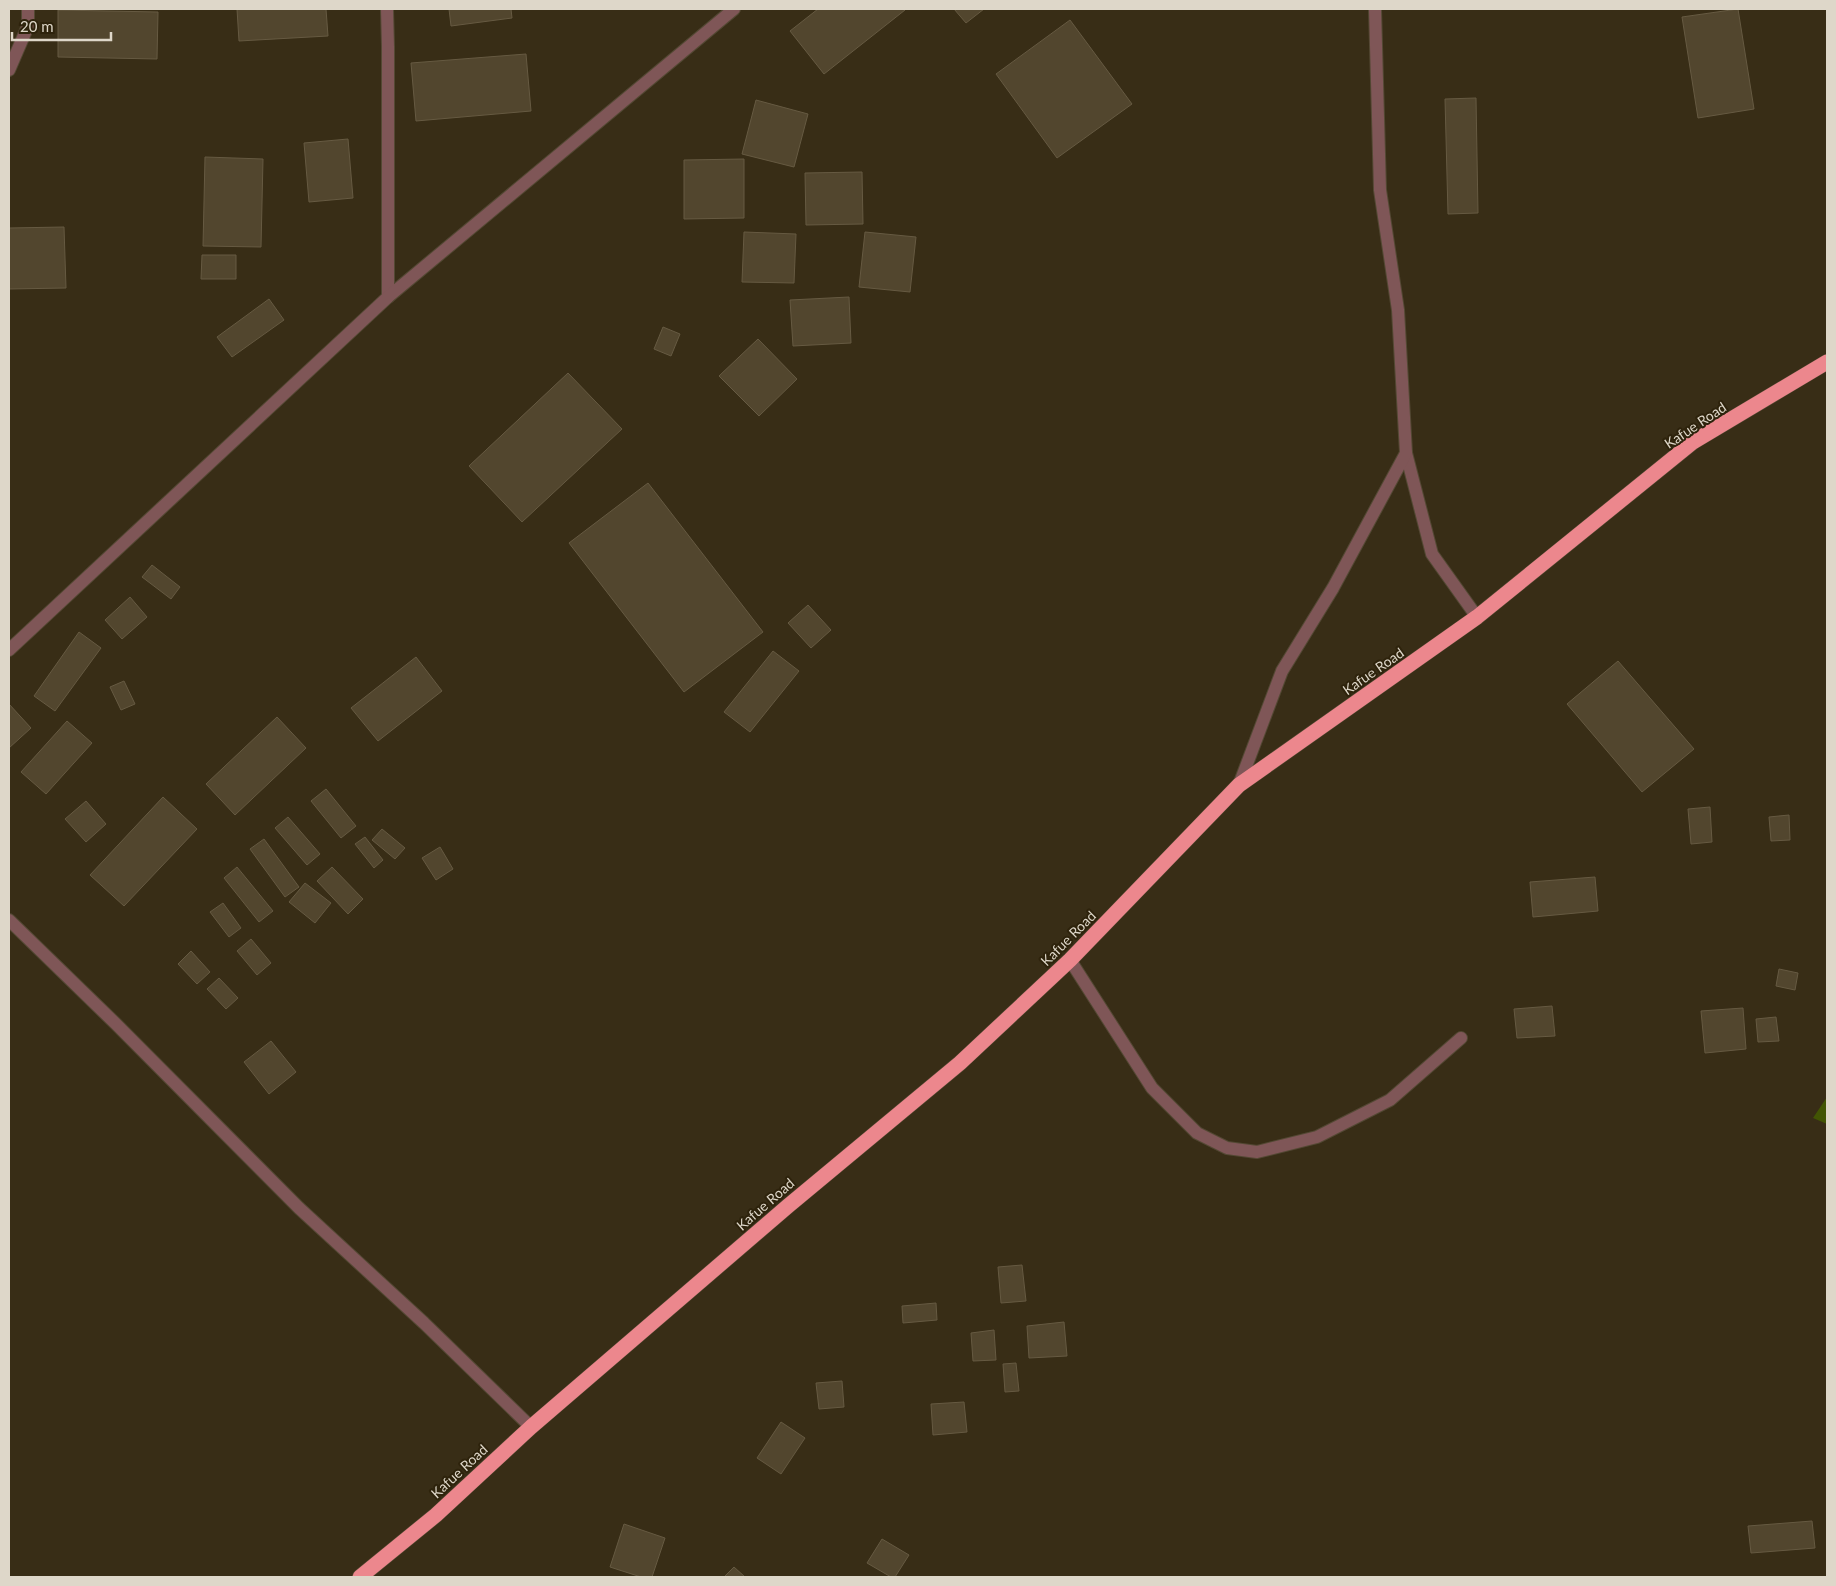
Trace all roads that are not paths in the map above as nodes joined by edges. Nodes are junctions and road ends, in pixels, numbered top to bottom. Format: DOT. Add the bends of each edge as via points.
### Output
graph roads {
  1 [pos="28,9"];
  2 [pos="387,9"];
  3 [pos="734,9"];
  4 [pos="1375,9"];
  5 [pos="9,70"];
  6 [pos="388,297"];
  7 [pos="1827,362"];
  8 [pos="1406,453"];
  9 [pos="1477,617"];
  10 [pos="9,650"];
  11 [pos="1239,785"];
  12 [pos="9,920"];
  13 [pos="1070,960"];
  14 [pos="1461,1038"];
  15 [pos="531,1428"];
  16 [pos="360,1577"];
  1 -- 5 [label="street" via="28,26"];
  2 -- 6 [label="street"];
  3 -- 6 [label="street"];
  4 -- 8 [label="street" via="1380,190 1398,310"];
  6 -- 10 [label="street"];
  7 -- 9 [label="highway, Kafue Road" via="1692,442"];
  8 -- 9 [label="street" via="1432,554"];
  8 -- 11 [label="street" via="1338,579 1282,671"];
  9 -- 11 [label="highway, Kafue Road"];
  11 -- 13 [label="highway, Kafue Road"];
  12 -- 15 [label="street" via="298,1208 424,1323"];
  13 -- 14 [label="street" via="1152,1088 1198,1133 1227,1148 1257,1152 1317,1137 1390,1100"];
  13 -- 15 [label="highway, Kafue Road" via="960,1062"];
  15 -- 16 [label="highway, Kafue Road" via="436,1515"];
}
